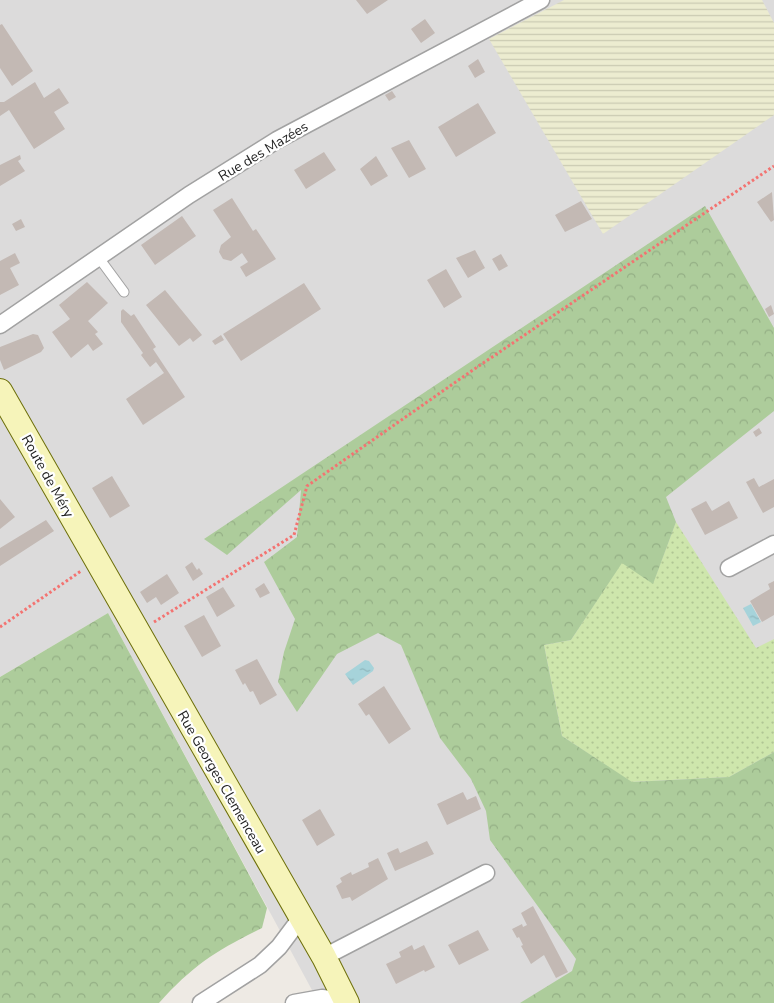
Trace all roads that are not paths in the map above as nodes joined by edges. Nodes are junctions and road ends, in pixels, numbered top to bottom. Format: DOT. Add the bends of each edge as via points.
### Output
graph roads {
  1 [pos="541,0"];
  2 [pos="99,258"];
  3 [pos="124,292"];
  4 [pos="0,325"];
  5 [pos="1,396"];
  6 [pos="774,544"];
  7 [pos="96,560"];
  8 [pos="729,568"];
  9 [pos="486,873"];
  10 [pos="300,919"];
  11 [pos="324,957"];
  12 [pos="347,1002"];
  13 [pos="202,1003"];
  14 [pos="294,1003"];
  1 -- 2 [label="street, Rue des Mazées" via="278,140 189,195"];
  2 -- 3 [label="lane"];
  2 -- 4 [label="street, Rue des Mazées"];
  5 -- 7 [label="main road, Route de Méry"];
  6 -- 8 [label="street"];
  7 -- 10 [label="main road, Rue Georges Clemenceau"];
  9 -- 11 [label="street"];
  10 -- 11 [label="main road, Rue Georges Clemenceau"];
  10 -- 13 [label="street" via="279,947 260,965"];
  11 -- 12 [label="main road, Rue Georges Clemenceau"];
  12 -- 14 [label="street" via="322,998"];
}
